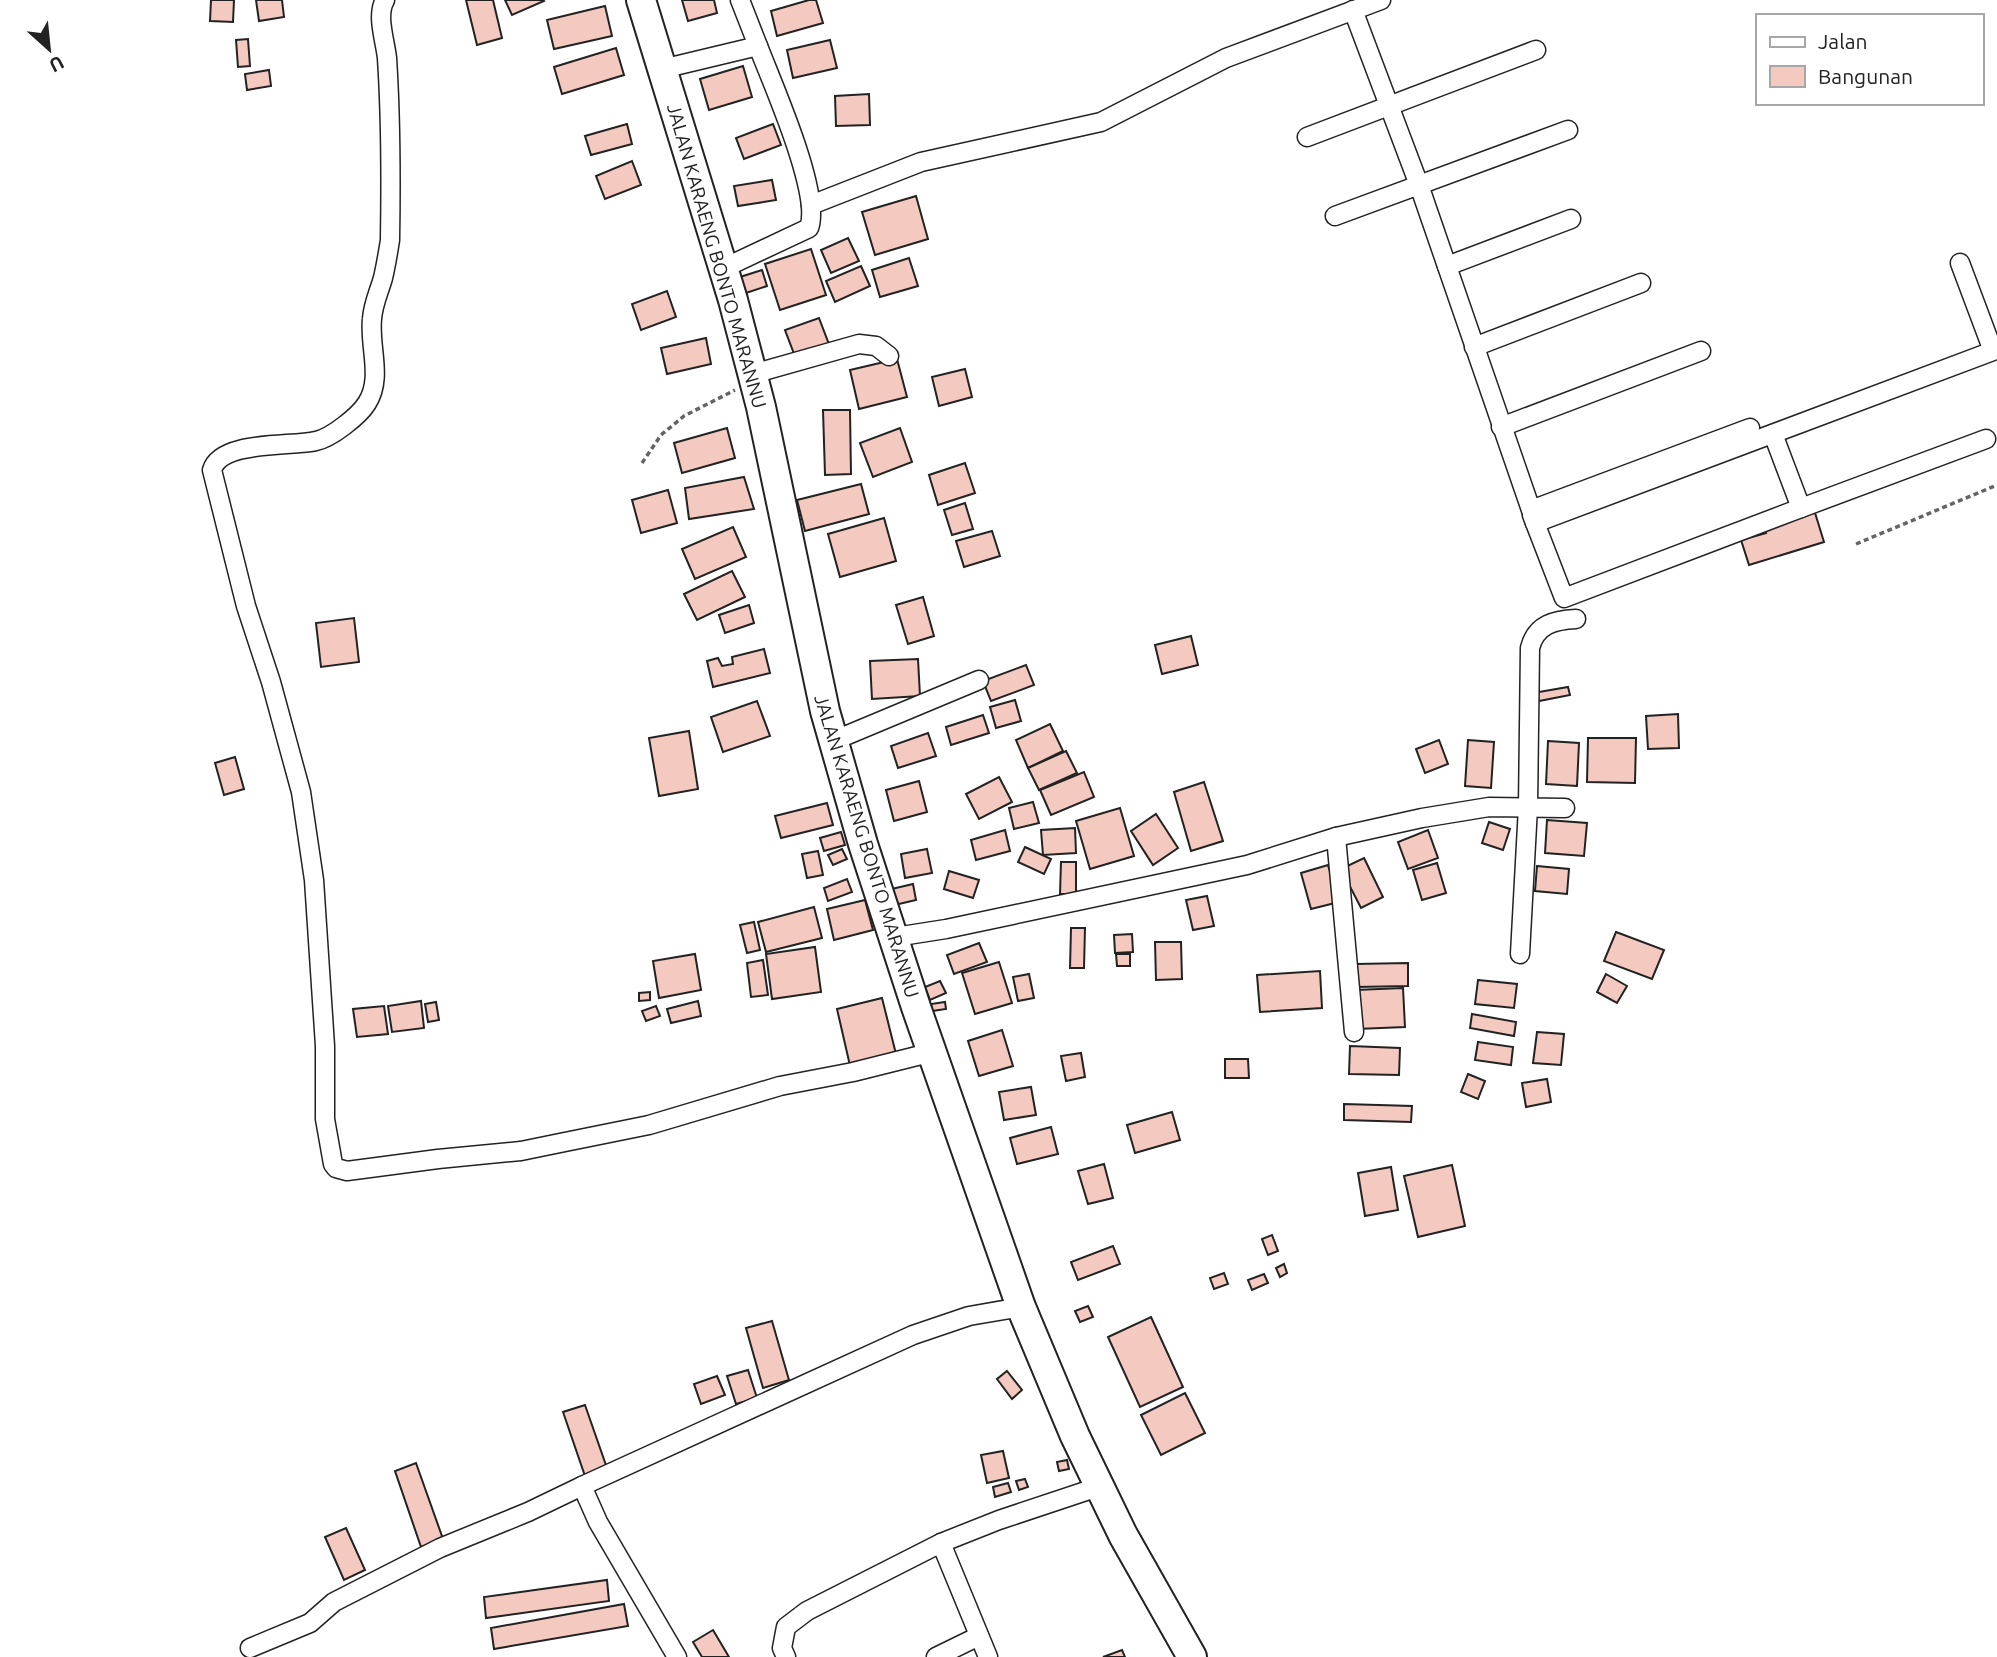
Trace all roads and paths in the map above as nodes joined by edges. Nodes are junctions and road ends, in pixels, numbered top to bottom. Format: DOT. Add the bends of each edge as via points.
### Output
graph roads {
  1 [pos="385,0"];
  2 [pos="641,0"];
  3 [pos="740,0"];
  4 [pos="1381,0"];
  5 [pos="1353,10"];
  6 [pos="758,46"];
  7 [pos="1536,50"];
  8 [pos="662,69"];
  9 [pos="1389,106"];
  10 [pos="1568,130"];
  11 [pos="1307,137"];
  12 [pos="1419,185"];
  13 [pos="811,205"];
  14 [pos="1335,216"];
  15 [pos="1572,219"];
  16 [pos="1959,263"];
  17 [pos="1447,266"];
  18 [pos="724,268"];
  19 [pos="1641,283"];
  20 [pos="1993,338"];
  21 [pos="1474,347"];
  22 [pos="1701,351"];
  23 [pos="889,356"];
  24 [pos="754,377"];
  25 [pos="1501,427"];
  26 [pos="1751,428"];
  27 [pos="1773,434"];
  28 [pos="1986,439"];
  29 [pos="642,463"];
  30 [pos="1997,485"];
  31 [pos="1801,508"];
  32 [pos="1533,517"];
  33 [pos="1856,544"];
  34 [pos="1576,619"];
  35 [pos="979,680"];
  36 [pos="833,741"];
  37 [pos="1528,807"];
  38 [pos="1565,808"];
  39 [pos="1336,837"];
  40 [pos="894,937"];
  41 [pos="1520,954"];
  42 [pos="1354,1032"];
  43 [pos="933,1052"];
  44 [pos="1021,1307"];
  45 [pos="582,1486"];
  46 [pos="1098,1487"];
  47 [pos="941,1543"];
  48 [pos="979,1636"];
  49 [pos="250,1648"];
  50 [pos="677,1657"];
  51 [pos="786,1657"];
  52 [pos="936,1657"];
  53 [pos="988,1657"];
  54 [pos="1192,1657"];
  1 -- 43 [label="street" via="381,12 391,113 390,240 372,320 373,391 360,412 323,439 224,454 212,470 246,607 301,792 314,880 325,1119 333,1164 347,1171 521,1151 649,1125 780,1086"];
  2 -- 8 [label="main road, JALAN KARAENG BONTO MARANNU"];
  3 -- 6 [label="street"];
  4 -- 5 [label="street"];
  5 -- 9 [label="street"];
  5 -- 13 [label="street" via="1226,58 1101,122 921,163"];
  6 -- 8 [label="street"];
  6 -- 13 [label="street" via="799,153"];
  7 -- 9 [label="street"];
  8 -- 18 [label="main road, JALAN KARAENG BONTO MARANNU"];
  9 -- 11 [label="street"];
  9 -- 12 [label="street"];
  10 -- 12 [label="street"];
  12 -- 14 [label="street"];
  12 -- 17 [label="street"];
  13 -- 18 [label="street" via="809,228"];
  15 -- 17 [label="street"];
  16 -- 20 [label="street"];
  17 -- 21 [label="street"];
  18 -- 24 [label="main road, JALAN KARAENG BONTO MARANNU"];
  19 -- 21 [label="street"];
  20 -- 27 [label="street" via="1993,351"];
  21 -- 25 [label="street"];
  22 -- 25 [label="street"];
  23 -- 24 [label="street" via="867,343"];
  24 -- 29 [label="path" via="684,416 661,435"];
  24 -- 36 [label="main road, JALAN KARAENG BONTO MARANNU"];
  25 -- 32 [label="street"];
  26 -- 32 [label="street"];
  27 -- 31 [label="street"];
  27 -- 32 [label="street"];
  28 -- 31 [label="street"];
  30 -- 33 [label="path"];
  31 -- 32 [label="street" via="1564,598"];
  34 -- 37 [label="street" via="1554,620 1532,640"];
  35 -- 36 [label="street"];
  36 -- 40 [label="main road, JALAN KARAENG BONTO MARANNU"];
  37 -- 38 [label="street"];
  37 -- 39 [label="street" via="1477,809"];
  37 -- 41 [label="street"];
  39 -- 40 [label="street" via="1247,865"];
  39 -- 42 [label="street"];
  40 -- 43 [label="main road, JALAN KARAENG BONTO MARANNU"];
  43 -- 44 [label="main road, JALAN KARAENG BONTO MARANNU"];
  44 -- 45 [label="street" via="969,1316 913,1335"];
  44 -- 46 [label="main road, JALAN KARAENG BONTO MARANNU"];
  45 -- 49 [label="street" via="440,1548 334,1602 310,1623"];
  45 -- 50 [label="street"];
  46 -- 47 [label="street"];
  46 -- 54 [label="main road, JALAN KARAENG BONTO MARANNU"];
  47 -- 48 [label="street"];
  47 -- 51 [label="street" via="796,1618 782,1637"];
  48 -- 52 [label="street"];
  48 -- 53 [label="street"];
}
